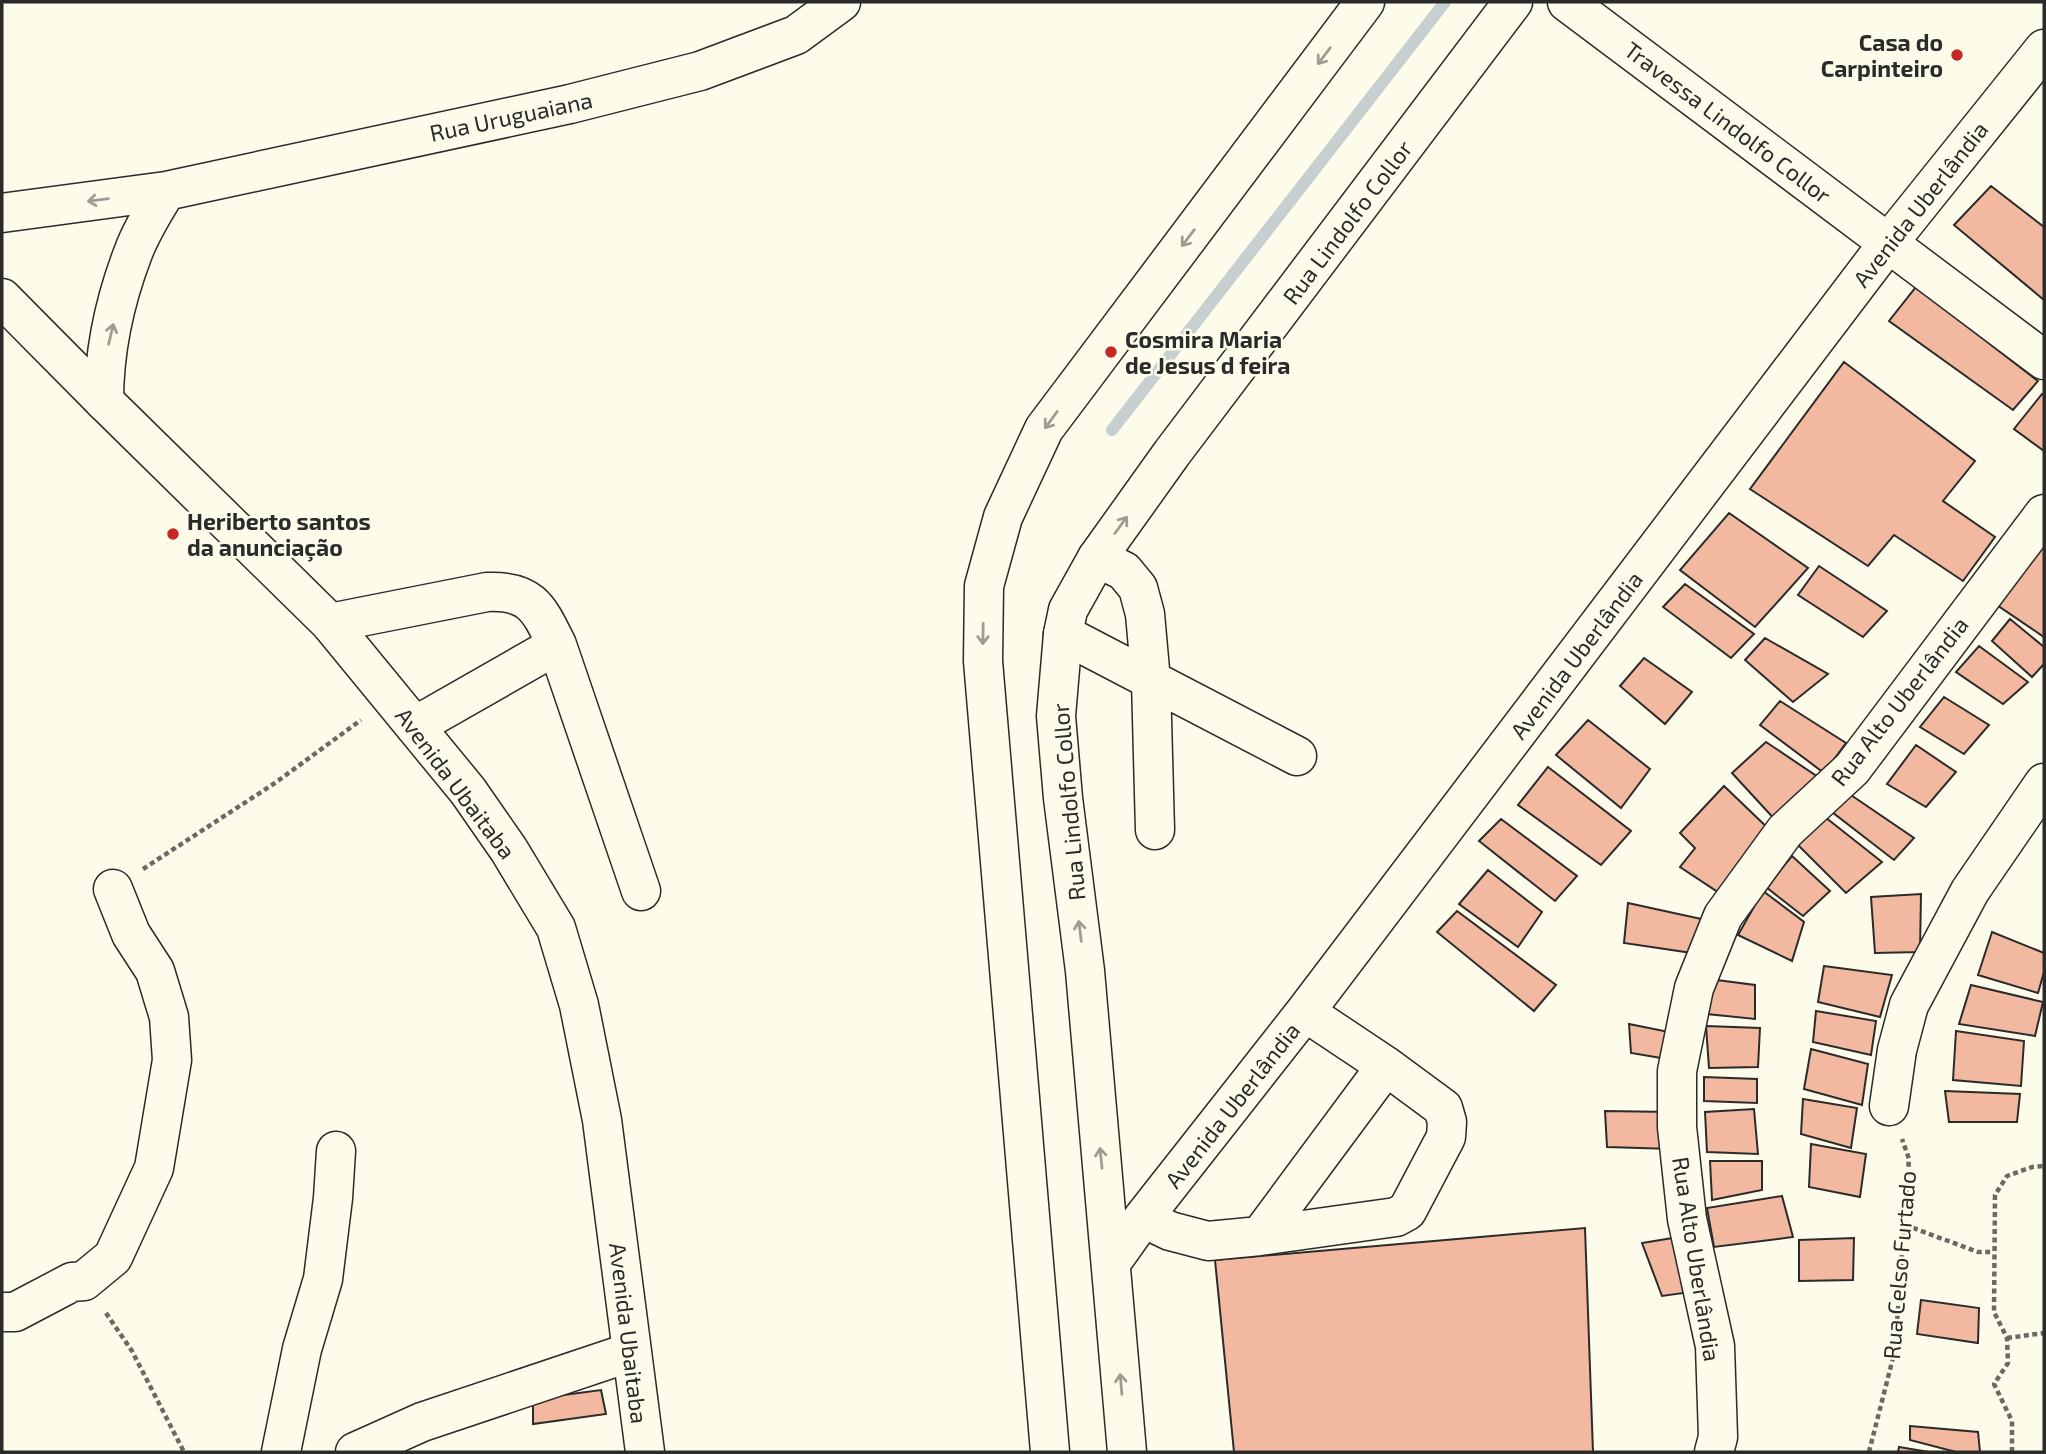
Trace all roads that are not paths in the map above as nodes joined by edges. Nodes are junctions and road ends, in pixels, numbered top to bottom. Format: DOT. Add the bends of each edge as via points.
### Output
graph roads {
  1 [pos="841,2"];
  2 [pos="1365,2"];
  3 [pos="1513,2"];
  4 [pos="1567,2"];
  5 [pos="2044,49"];
  6 [pos="166,191"];
  7 [pos="2,213"];
  8 [pos="1889,242"];
  9 [pos="2,298"];
  10 [pos="2044,360"];
  11 [pos="104,401"];
  12 [pos="2044,514"];
  13 [pos="1097,558"];
  14 [pos="330,623"];
  15 [pos="1063,634"];
  16 [pos="557,645"];
  17 [pos="1151,681"];
  18 [pos="403,712"];
  19 [pos="1297,755"];
  20 [pos="2044,783"];
  21 [pos="1155,830"];
  22 [pos="113,889"];
  23 [pos="641,891"];
  24 [pos="1305,1012"];
  25 [pos="1386,1066"];
  26 [pos="1889,1106"];
  27 [pos="336,1151"];
  28 [pos="1143,1217"];
  29 [pos="1260,1236"];
  30 [pos="1111,1263"];
  31 [pos="2,1312"];
  32 [pos="631,1352"];
  33 [pos="281,1452"];
  34 [pos="355,1452"];
  35 [pos="645,1452"];
  36 [pos="1050,1452"];
  37 [pos="1127,1452"];
  38 [pos="1714,1452"];
  1 -- 6 [label="main road, Rua Uruguaiana" via="796,35 700,71 570,104"];
  2 -- 36 [label="main road, one-way" via="1044,429 1003,517 984,586 983,661"];
  13 -- 3 [label="main road, Rua Lindolfo Collor, one-way"];
  4 -- 8 [label="main road, Travessa Lindolfo Collor"];
  5 -- 8 [label="main road, Avenida Uberlândia"];
  6 -- 7 [label="main road, Rua Uruguaiana, one-way"];
  11 -- 6 [label="main road, one-way" via="104,371 120,295 133,252"];
  8 -- 10 [label="main road, Travessa Lindolfo Collor"];
  8 -- 24 [label="main road, Avenida Uberlândia"];
  9 -- 11 [label="main road, Avenida Ubaitaba"];
  11 -- 14 [label="main road, Avenida Ubaitaba"];
  12 -- 38 [label="main road, Rua Alto Uberlândia" via="1852,769 1786,831 1723,916 1694,988 1677,1071 1677,1127 1687,1219 1715,1346 1718,1437"];
  13 -- 15 [label="main road, Rua Lindolfo Collor" via="1068,610"];
  13 -- 17 [label="main road" via="1124,571 1138,588"];
  14 -- 16 [label="main road" via="505,592 532,603"];
  14 -- 18 [label="main road, Avenida Ubaitaba"];
  15 -- 17 [label="main road"];
  30 -- 15 [label="main road, Rua Lindolfo Collor, one-way" via="1056,716"];
  16 -- 18 [label="main road"];
  16 -- 23 [label="main road"];
  17 -- 19 [label="main road"];
  17 -- 21 [label="main road"];
  18 -- 32 [label="main road, Avenida Ubaitaba" via="468,791 556,928 579,1005 602,1120"];
  20 -- 26 [label="main road" via="1970,891 1909,1005"];
  22 -- 31 [label="main road" via="131,933 155,971 169,1017 172,1060 154,1168 113,1257 84,1281 72,1282 15,1312"];
  24 -- 25 [label="main road"];
  24 -- 28 [label="main road, Avenida Uberlândia"];
  25 -- 29 [label="main road"];
  25 -- 29 [label="main road" via="1443,1108 1447,1122 1447,1137 1407,1211 1396,1217"];
  27 -- 33 [label="main road" via="323,1279"];
  28 -- 29 [label="main road" via="1170,1231 1208,1241"];
  28 -- 30 [label="main road, Avenida Uberlândia"];
  37 -- 30 [label="main road, Rua Lindolfo Collor, one-way"];
  32 -- 34 [label="main road" via="435,1417"];
  32 -- 35 [label="main road, Avenida Ubaitaba"];
}
